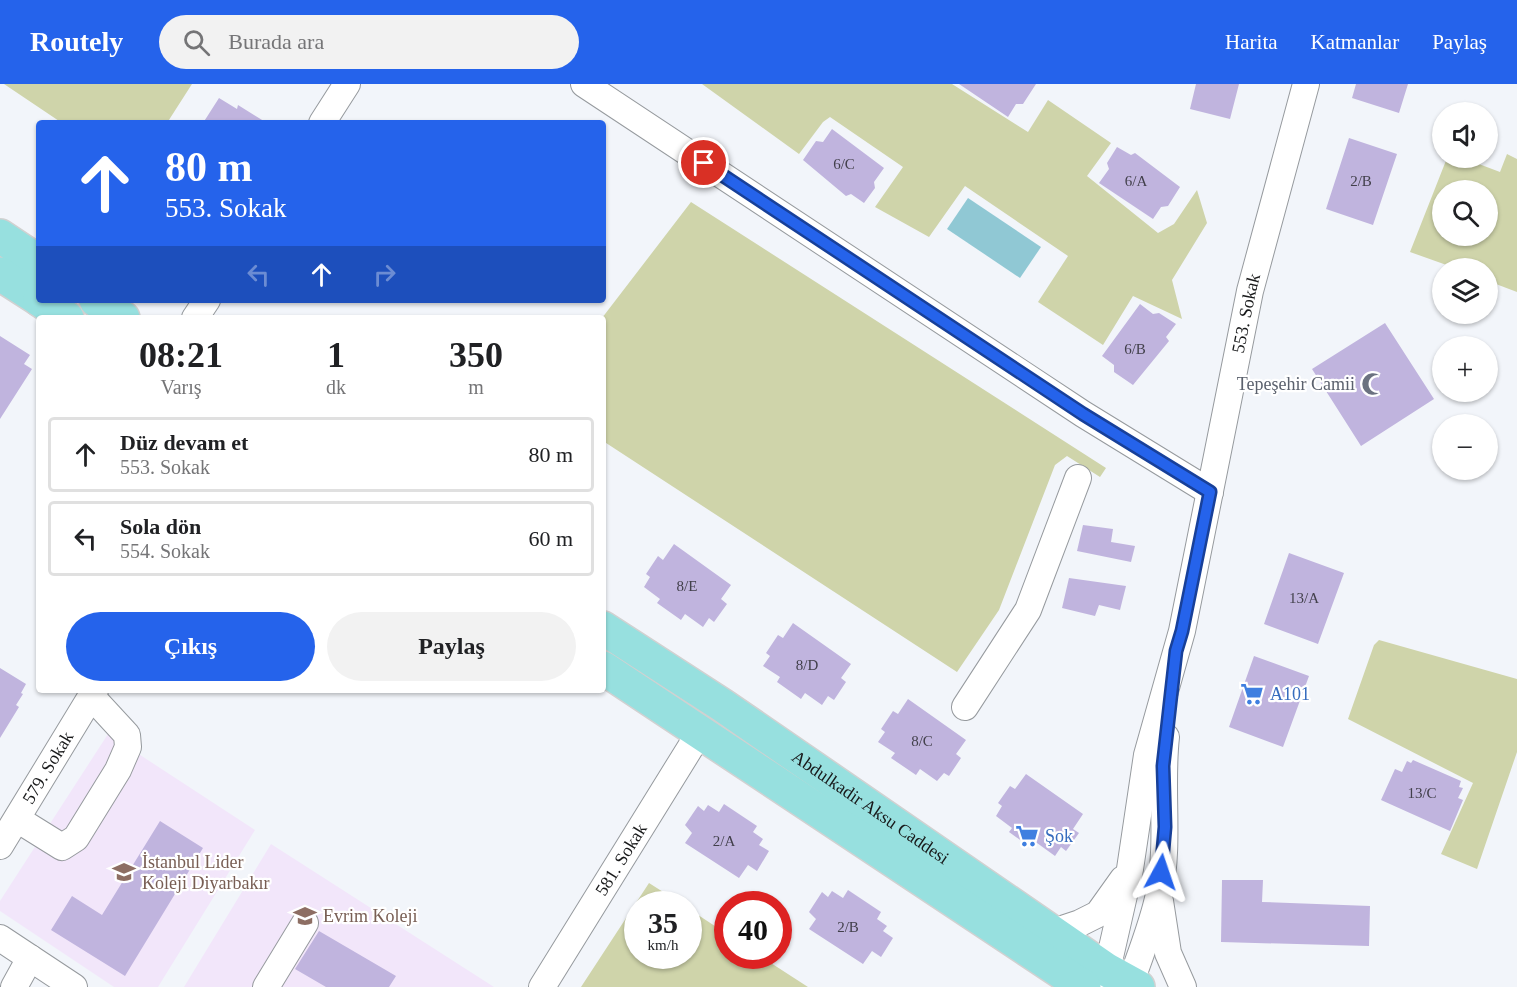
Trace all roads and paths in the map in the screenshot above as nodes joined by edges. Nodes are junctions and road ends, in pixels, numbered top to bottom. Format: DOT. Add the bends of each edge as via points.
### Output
graph roads {
  1 [pos="347,84"];
  2 [pos="584,84"];
  3 [pos="1306,84"];
  4 [pos="323,120"];
  5 [pos="0,236"];
  6 [pos="36,260"];
  7 [pos="0,274"];
  8 [pos="36,298"];
  9 [pos="44,303"];
  10 [pos="100,303"];
  11 [pos="62,315"];
  12 [pos="118,315"];
  13 [pos="1078,478"];
  14 [pos="1210,492"];
  15 [pos="606,630"];
  16 [pos="1176,651"];
  17 [pos="606,670"];
  18 [pos="93,693"];
  19 [pos="965,707"];
  20 [pos="700,732"];
  21 [pos="17,819"];
  22 [pos="0,846"];
  23 [pos="1130,869"];
  24 [pos="1159,894"];
  25 [pos="305,923"];
  26 [pos="1053,932"];
  27 [pos="0,938"];
  28 [pos="30,958"];
  29 [pos="1115,983"];
  30 [pos="14,987"];
  31 [pos="74,987"];
  32 [pos="266,987"];
  33 [pos="542,987"];
  34 [pos="1183,987"];
  1 -- 4 [label="street"];
  2 -- 14 [label="street" via="1083,414"];
  3 -- 14 [label="street, 553. Sokak" via="1250,291"];
  5 -- 6 [label="main road"];
  7 -- 8 [label="main road"];
  9 -- 11 [label="main road"];
  10 -- 12 [label="main road"];
  13 -- 19 [label="street" via="1028,610"];
  14 -- 16 [label="street, 553. Sokak"];
  15 -- 26 [label="main road, Abdulkadir Aksu Caddesi"];
  16 -- 23 [label="street" via="1147,755"];
  16 -- 24 [label="street" via="1163,766 1165,827"];
  17 -- 20 [label="main road, Abdulkadir Aksu Caddesi"];
  18 -- 21 [label="street, 579. Sokak"];
  18 -- 21 [label="street" via="127,735 128,747 118,770 76,838 62,847"];
  20 -- 29 [label="main road, Abdulkadir Aksu Caddesi"];
  20 -- 33 [label="street, 581. Sokak"];
  21 -- 22 [label="street, 579. Sokak"];
  23 -- 26 [label="street" via="1098,914"];
  23 -- 29 [label="street"];
  24 -- 29 [label="street"];
  24 -- 34 [label="street" via="1168,953"];
  25 -- 32 [label="street"];
  26 -- 29 [label="main road, Abdulkadir Aksu Caddesi"];
  27 -- 28 [label="street"];
  28 -- 30 [label="street"];
  28 -- 31 [label="street"];
}
